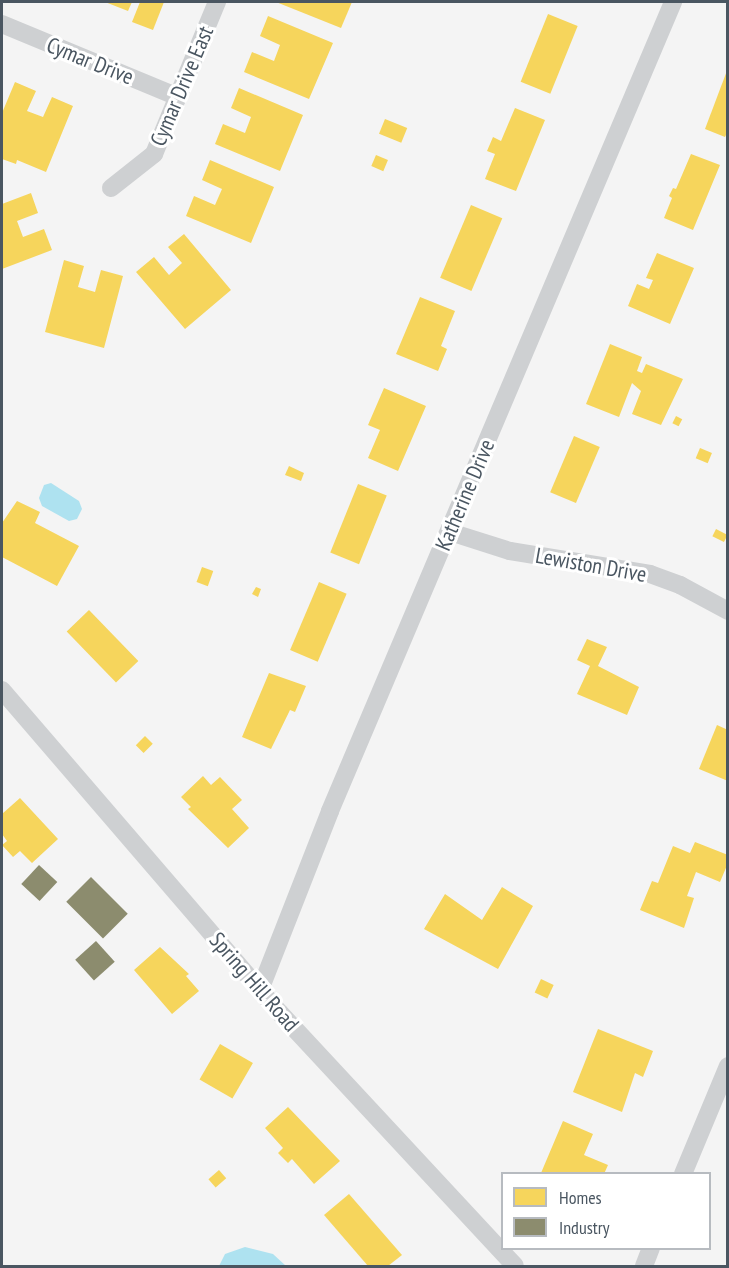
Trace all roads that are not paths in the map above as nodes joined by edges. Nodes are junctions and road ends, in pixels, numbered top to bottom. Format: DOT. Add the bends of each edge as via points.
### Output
graph roads {
  1 [pos="217,2"];
  2 [pos="673,2"];
  3 [pos="2,24"];
  4 [pos="178,97"];
  5 [pos="111,188"];
  6 [pos="450,532"];
  7 [pos="728,611"];
  8 [pos="2,690"];
  9 [pos="260,990"];
  10 [pos="728,1066"];
  11 [pos="682,1172"];
  12 [pos="650,1250"];
  13 [pos="515,1266"];
  14 [pos="644,1266"];
  1 -- 4 [label="street, Cymar Drive East"];
  2 -- 6 [label="street, Katherine Drive"];
  3 -- 4 [label="street, Cymar Drive"];
  4 -- 5 [label="street, Cymar Drive East" via="154,154"];
  6 -- 7 [label="street, Lewiston Drive" via="510,551 650,574"];
  6 -- 9 [label="street, Katherine Drive" via="330,811"];
  8 -- 9 [label="street, Spring Hill Road"];
  9 -- 13 [label="street, Spring Hill Road"];
  10 -- 11 [label="street"];
  12 -- 14 [label="street"];
}
